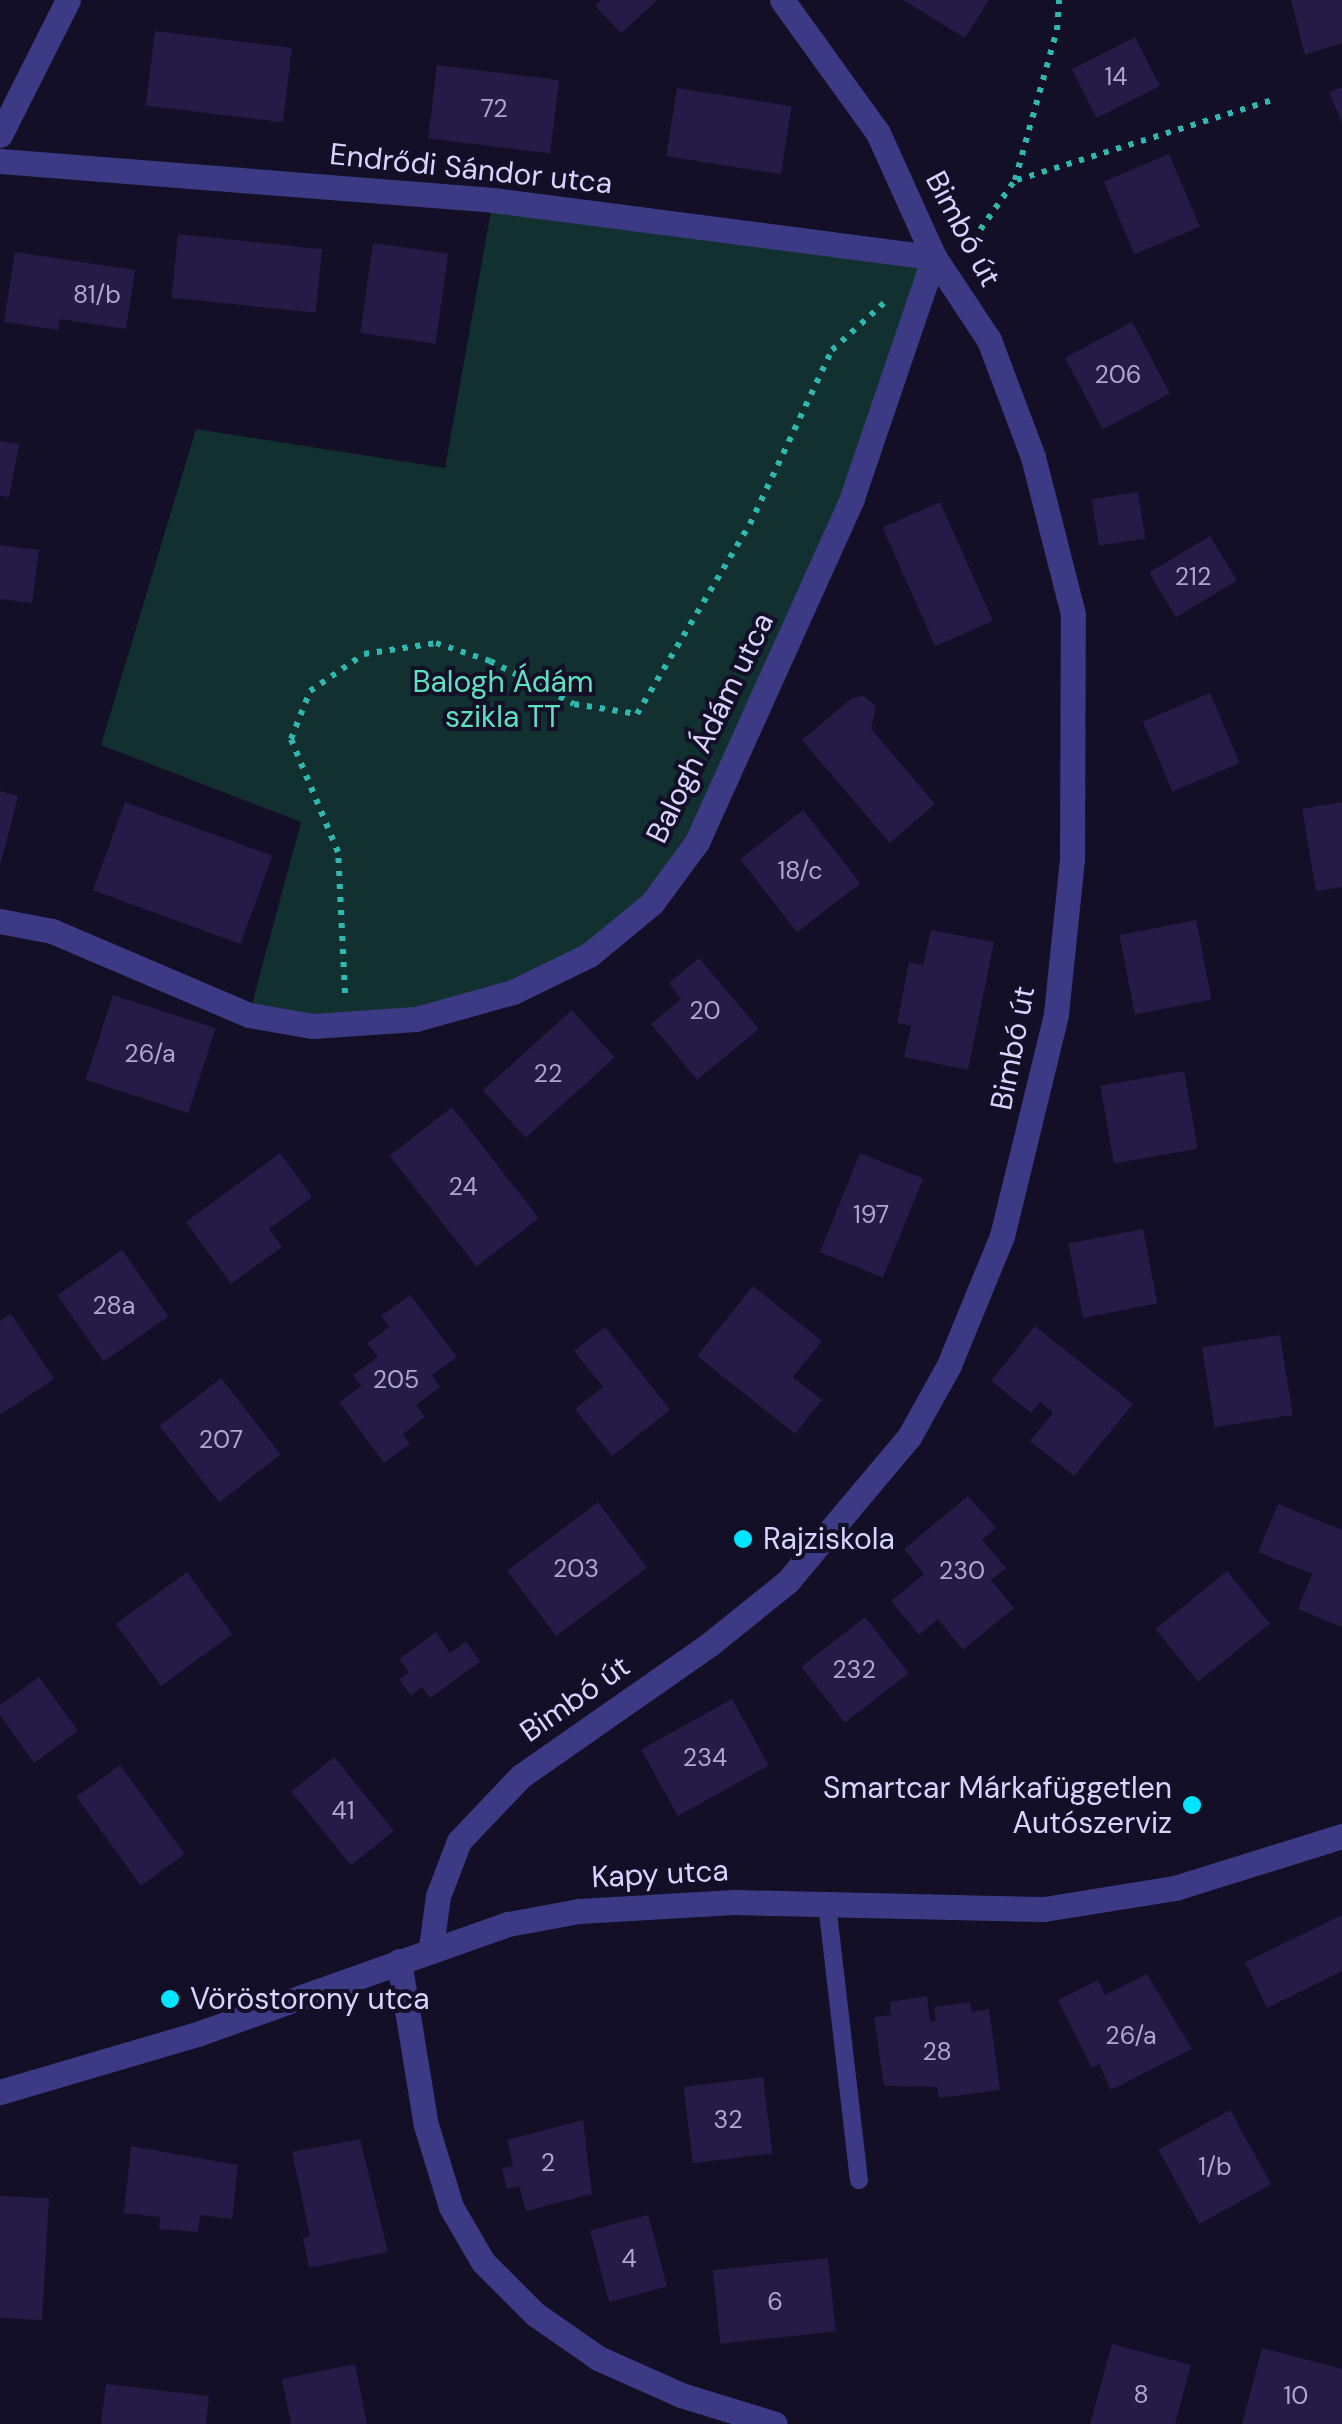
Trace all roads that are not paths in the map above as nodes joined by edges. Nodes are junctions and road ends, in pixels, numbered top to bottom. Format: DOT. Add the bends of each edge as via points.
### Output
graph roads {
  1 [pos="68,0"];
  2 [pos="782,0"];
  3 [pos="0,135"];
  4 [pos="0,161"];
  5 [pos="934,258"];
  6 [pos="0,922"];
  7 [pos="1342,1836"];
  8 [pos="827,1904"];
  9 [pos="431,1947"];
  10 [pos="399,1960"];
  11 [pos="0,2092"];
  12 [pos="859,2180"];
  13 [pos="775,2424"];
  1 -- 3 [label="street"];
  2 -- 5 [label="street, Bimbó út" via="878,133"];
  4 -- 5 [label="street, Endrődi Sándor utca" via="493,200"];
  5 -- 6 [label="street, Balogh Ádám utca" via="852,498 697,842 652,903 589,956 514,992 416,1018 313,1026 249,1016 52,932"];
  5 -- 9 [label="street, Bimbó út" via="989,340 1033,457 1073,614 1072,859 1056,1014 1002,1236 949,1365 867,1494 788,1580 710,1644 521,1776 460,1841 438,1896"];
  7 -- 8 [label="street, Kapy utca" via="1175,1888 1044,1909"];
  8 -- 9 [label="street, Kapy utca" via="579,1911"];
  8 -- 12 [label="lane"];
  9 -- 10 [label="street, Kapy utca"];
  10 -- 11 [label="street, Kapy utca" via="200,2033"];
  10 -- 13 [label="street" via="426,2125 451,2208 483,2262 535,2314 598,2358 681,2395"];
}
